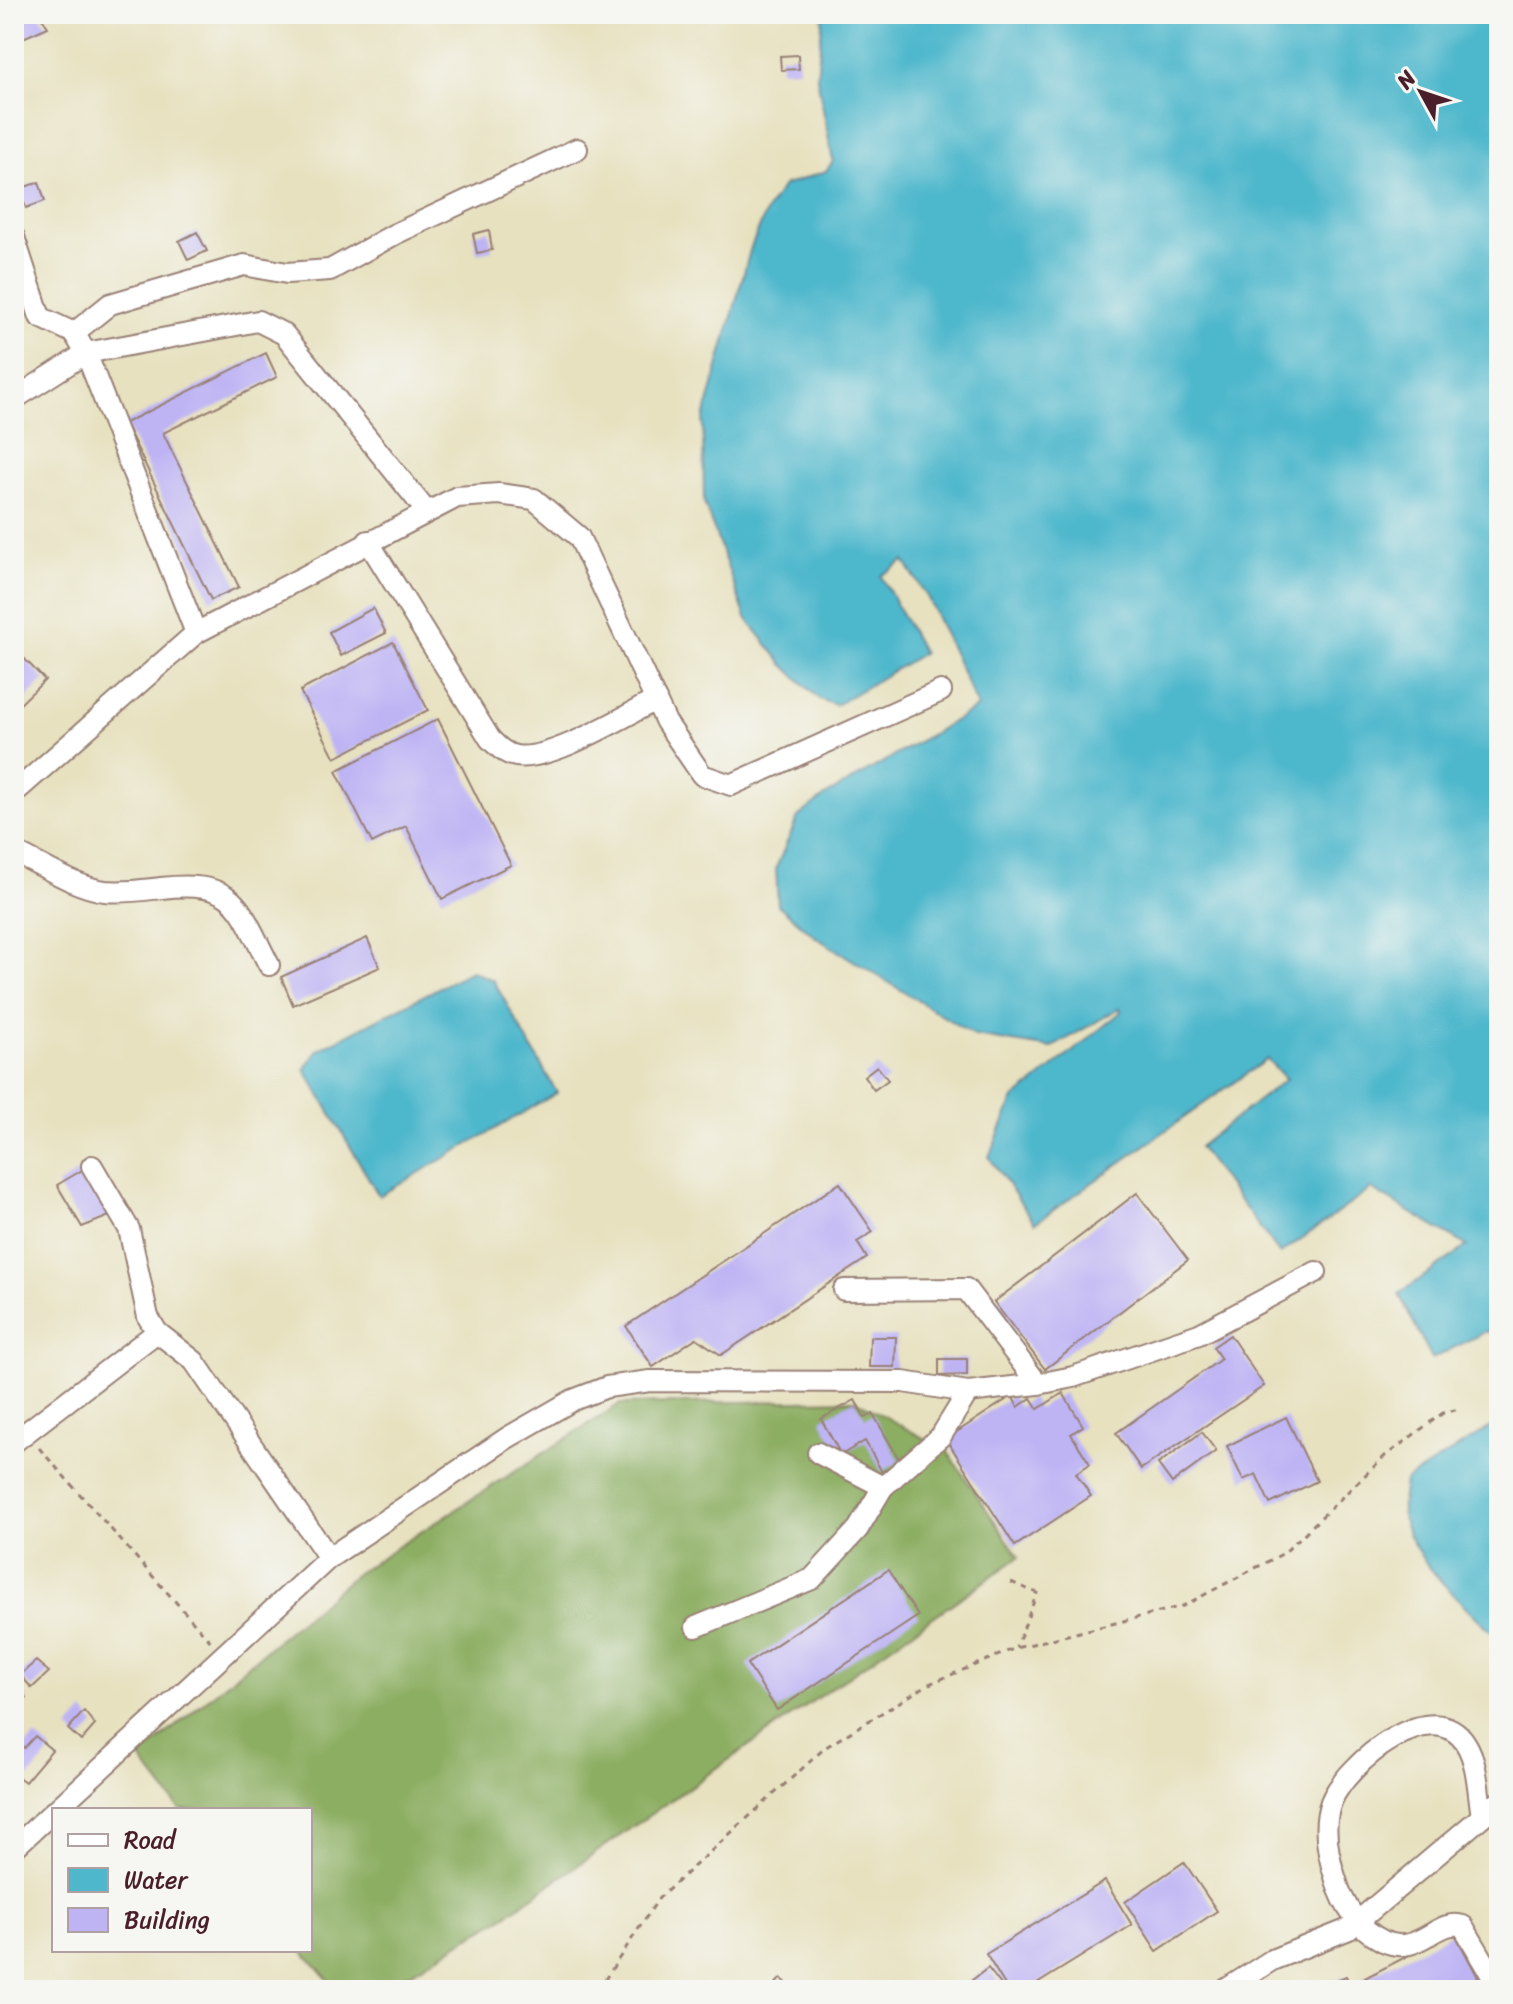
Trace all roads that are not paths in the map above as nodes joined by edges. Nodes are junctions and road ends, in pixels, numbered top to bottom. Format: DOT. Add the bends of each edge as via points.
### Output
graph roads {
  1 [pos="577,149"];
  2 [pos="14,237"];
  3 [pos="74,333"];
  4 [pos="86,353"];
  5 [pos="14,399"];
  6 [pos="427,512"];
  7 [pos="368,541"];
  8 [pos="196,633"];
  9 [pos="941,691"];
  10 [pos="656,700"];
  11 [pos="14,793"];
  12 [pos="14,852"];
  13 [pos="269,965"];
  14 [pos="92,1166"];
  15 [pos="1316,1272"];
  16 [pos="844,1290"];
  17 [pos="157,1332"];
  18 [pos="1038,1384"];
  19 [pos="968,1392"];
  20 [pos="20,1438"];
  21 [pos="818,1453"];
  22 [pos="883,1487"];
  23 [pos="329,1558"];
  24 [pos="696,1627"];
  25 [pos="1499,1802"];
  26 [pos="58,1808"];
  27 [pos="52,1814"];
  28 [pos="1482,1816"];
  29 [pos="14,1848"];
  30 [pos="1357,1922"];
  31 [pos="1499,1987"];
  32 [pos="1225,1990"];
  1 -- 3 [label="street" via="330,270 287,273 244,265 110,304"];
  2 -- 3 [label="street" via="40,317"];
  3 -- 4 [label="street"];
  4 -- 5 [label="street"];
  4 -- 6 [label="street" via="258,321 284,334"];
  4 -- 8 [label="street"];
  6 -- 7 [label="street"];
  6 -- 10 [label="street" via="457,497 499,494 534,499 579,537"];
  7 -- 8 [label="street"];
  7 -- 10 [label="street" via="502,751 520,757 564,747"];
  8 -- 11 [label="street"];
  9 -- 10 [label="street" via="731,785 702,775"];
  12 -- 13 [label="street" via="104,891 197,885 225,893"];
  14 -- 17 [label="street" via="129,1229 145,1309"];
  15 -- 18 [label="street" via="1199,1334"];
  16 -- 18 [label="street" via="966,1289"];
  17 -- 20 [label="street"];
  17 -- 23 [label="street" via="194,1361"];
  18 -- 19 [label="street"];
  19 -- 22 [label="street" via="941,1436"];
  19 -- 23 [label="street" via="903,1382 650,1381 607,1387 507,1438"];
  21 -- 22 [label="street"];
  22 -- 24 [label="street" via="858,1529 812,1579"];
  23 -- 26 [label="street"];
  25 -- 28 [label="street"];
  27 -- 29 [label="street"];
  28 -- 30 [label="street"];
  28 -- 30 [label="street" via="1472,1759 1459,1735 1426,1725 1365,1757 1331,1802 1326,1831 1339,1891"];
  30 -- 31 [label="street" via="1382,1940 1402,1946 1450,1925 1463,1926"];
  30 -- 32 [label="street" via="1336,1936 1272,1960"];
}
